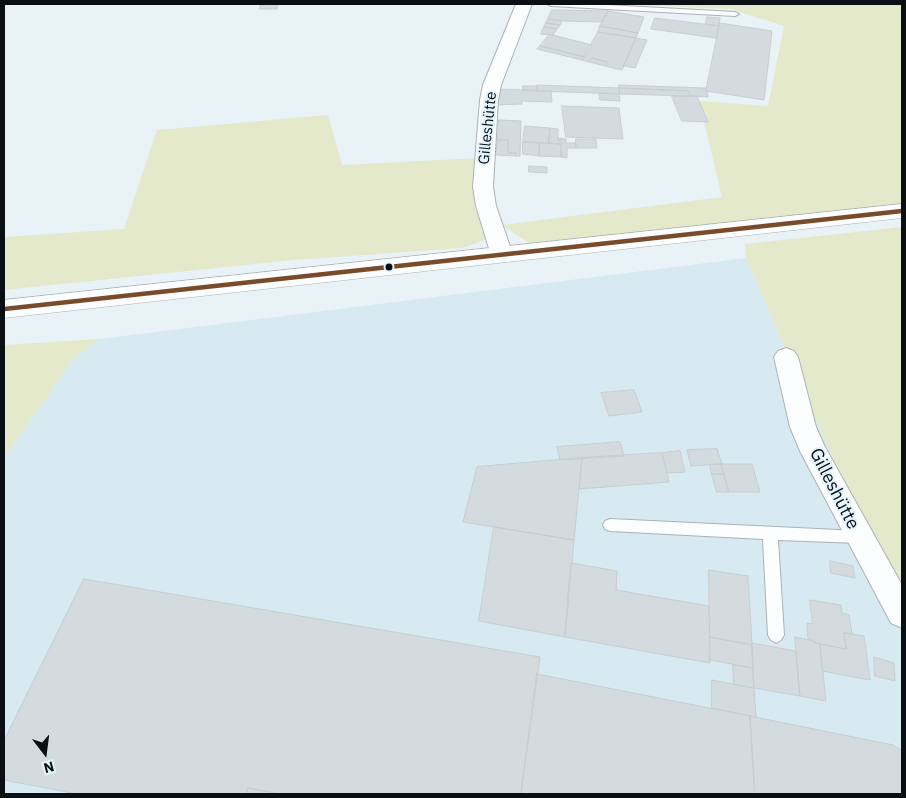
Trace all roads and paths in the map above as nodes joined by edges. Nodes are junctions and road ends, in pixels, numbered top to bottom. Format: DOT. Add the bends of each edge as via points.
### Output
graph roads {
  1 [pos="524,4"];
  2 [pos="550,4"];
  3 [pos="735,14"];
  4 [pos="902,211"];
  5 [pos="502,255"];
  6 [pos="4,309"];
  7 [pos="786,357"];
  8 [pos="610,525"];
  9 [pos="770,533"];
  10 [pos="859,537"];
  11 [pos="902,613"];
  12 [pos="776,635"];
  1 -- 5 [label="street, Gilleshütte" via="489,100 483,187"];
  2 -- 3 [label="lane"];
  4 -- 5 [label="main road"];
  5 -- 6 [label="main road"];
  7 -- 10 [label="street, Gilleshütte" via="803,427 825,476"];
  8 -- 9 [label="lane"];
  9 -- 10 [label="lane"];
  9 -- 12 [label="lane"];
  10 -- 11 [label="street, Gilleshütte"];
}
